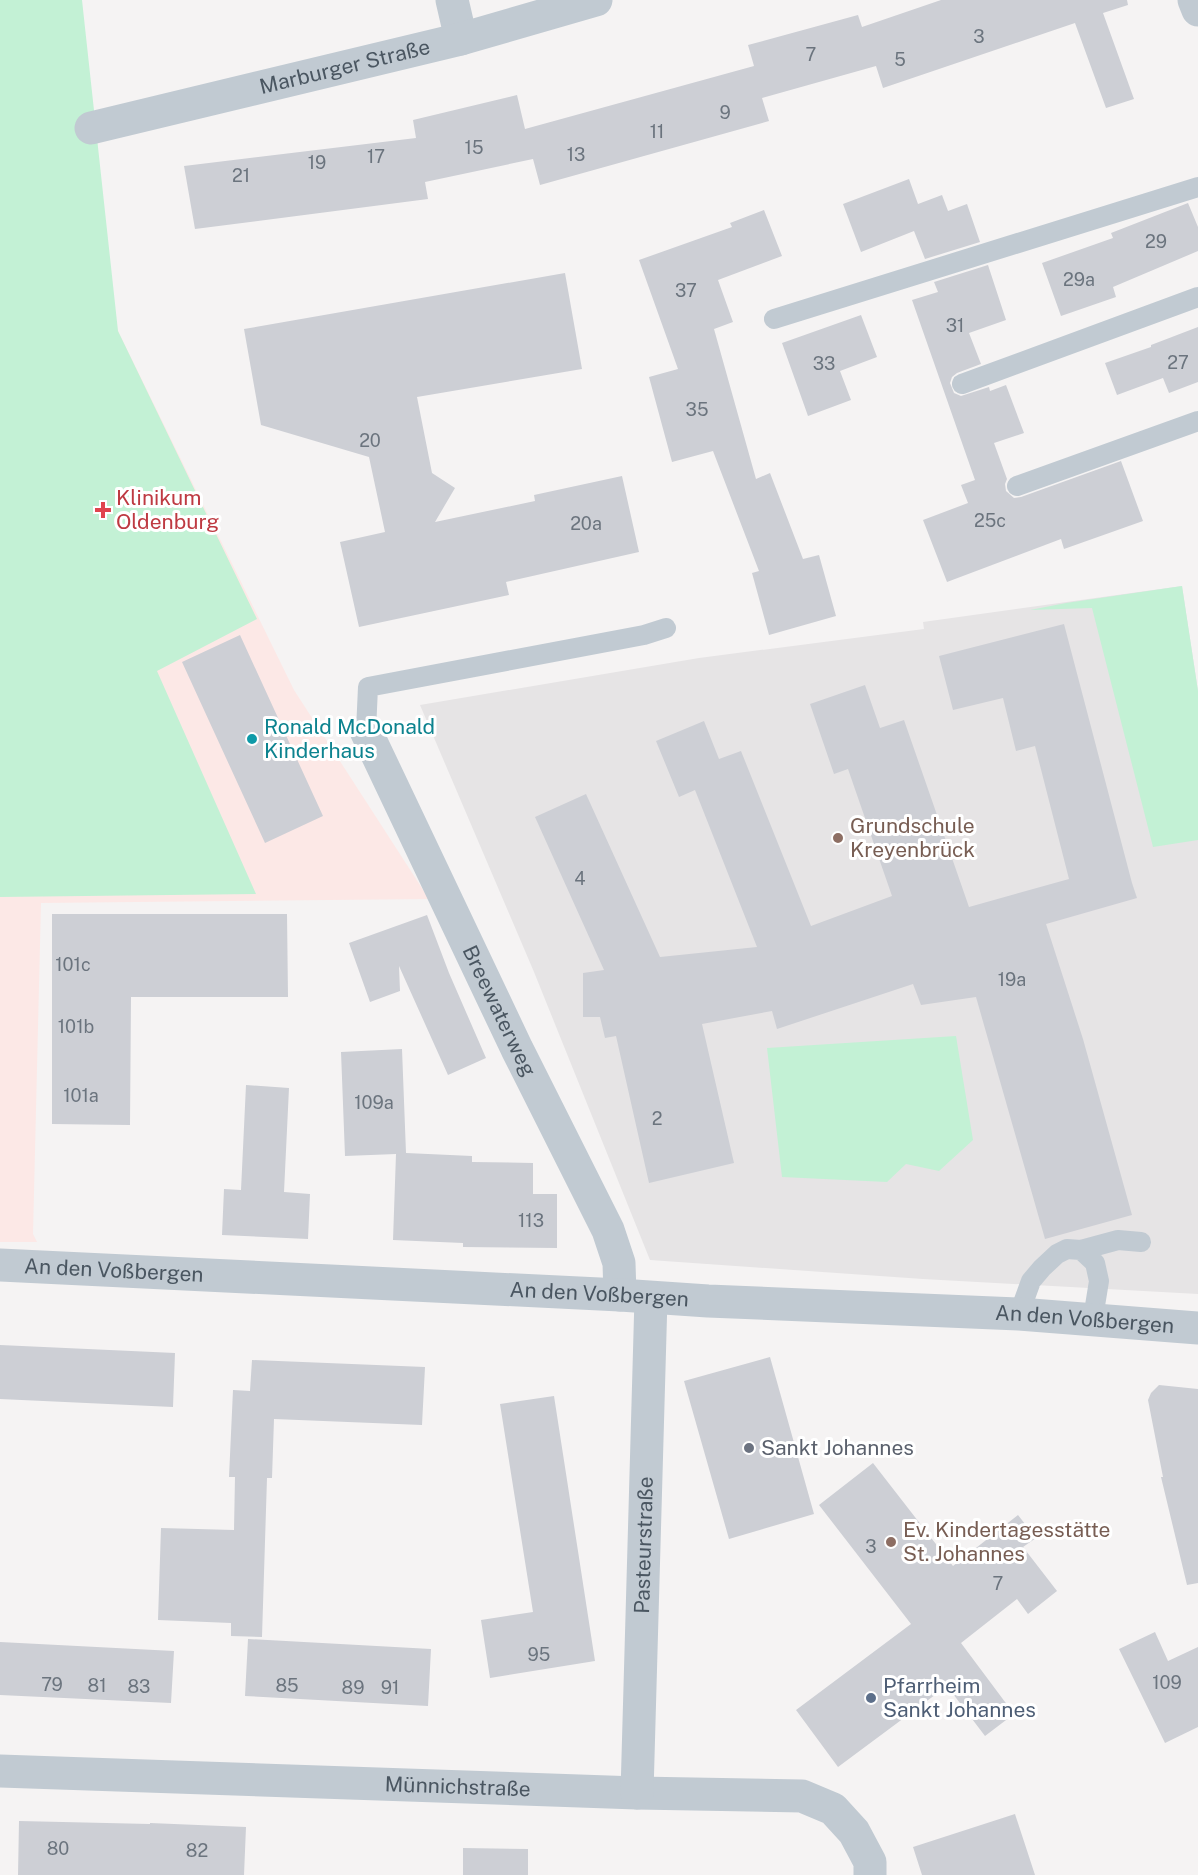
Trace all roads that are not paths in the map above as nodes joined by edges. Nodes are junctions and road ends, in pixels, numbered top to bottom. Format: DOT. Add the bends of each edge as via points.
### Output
graph roads {
  1 [pos="452,0"];
  2 [pos="596,0"];
  3 [pos="1194,0"];
  4 [pos="1198,10"];
  5 [pos="461,39"];
  6 [pos="91,128"];
  7 [pos="1198,187"];
  8 [pos="1198,297"];
  9 [pos="774,319"];
  10 [pos="962,384"];
  11 [pos="1198,421"];
  12 [pos="1017,486"];
  13 [pos="666,628"];
  14 [pos="366,731"];
  15 [pos="1141,1242"];
  16 [pos="1081,1250"];
  17 [pos="0,1265"];
  18 [pos="635,1297"];
  19 [pos="1019,1314"];
  20 [pos="1093,1318"];
  21 [pos="1198,1328"];
  22 [pos="0,1771"];
  23 [pos="637,1793"];
  24 [pos="870,1875"];
  1 -- 5 [label="street"];
  2 -- 5 [label="street, Marburger Straße"];
  3 -- 4 [label="street"];
  5 -- 6 [label="street, Marburger Straße"];
  7 -- 9 [label="lane"];
  8 -- 10 [label="lane"];
  11 -- 12 [label="lane"];
  13 -- 14 [label="lane" via="368,687"];
  14 -- 18 [label="street, Breewaterweg" via="608,1230"];
  15 -- 16 [label="lane" via="1118,1240"];
  16 -- 19 [label="lane" via="1067,1248 1042,1268 1031,1281"];
  16 -- 20 [label="lane" via="1095,1263 1099,1281"];
  17 -- 18 [label="street, An den Voßbergen"];
  18 -- 19 [label="street, An den Voßbergen"];
  18 -- 23 [label="street, Pasteurstraße"];
  19 -- 20 [label="street, An den Voßbergen"];
  20 -- 21 [label="street, An den Voßbergen"];
  22 -- 23 [label="street, Münnichstraße"];
  23 -- 24 [label="street, Münnichstraße" via="802,1796 833,1809 854,1832 870,1862"];
}
